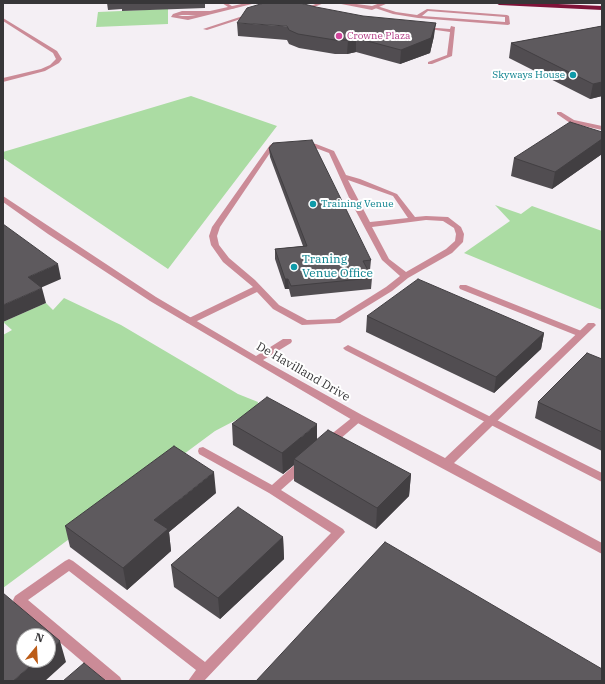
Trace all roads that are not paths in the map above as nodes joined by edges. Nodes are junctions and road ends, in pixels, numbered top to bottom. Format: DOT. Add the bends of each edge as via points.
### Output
graph roads {
  1 [pos="224,3"];
  2 [pos="253,3"];
  3 [pos="322,3"];
  4 [pos="339,3"];
  5 [pos="384,3"];
  6 [pos="499,3"];
  7 [pos="377,7"];
  8 [pos="233,8"];
  9 [pos="300,8"];
  10 [pos="602,8"];
  11 [pos="305,9"];
  12 [pos="319,12"];
  13 [pos="210,13"];
  14 [pos="258,13"];
  15 [pos="418,17"];
  16 [pos="433,18"];
  17 [pos="3,19"];
  18 [pos="417,28"];
  19 [pos="205,29"];
  20 [pos="428,29"];
  21 [pos="430,63"];
  22 [pos="3,80"];
  23 [pos="560,113"];
  24 [pos="602,128"];
  25 [pos="345,177"];
  26 [pos="3,198"];
  27 [pos="413,219"];
  28 [pos="367,225"];
  29 [pos="405,276"];
  30 [pos="464,287"];
  31 [pos="258,288"];
  32 [pos="190,321"];
  33 [pos="591,325"];
  34 [pos="581,334"];
  35 [pos="287,341"];
  36 [pos="348,348"];
  37 [pos="256,360"];
  38 [pos="358,418"];
  39 [pos="491,421"];
  40 [pos="203,451"];
  41 [pos="446,464"];
  42 [pos="602,478"];
  43 [pos="273,490"];
  44 [pos="602,549"];
  45 [pos="91,661"];
  46 [pos="206,670"];
  47 [pos="79,671"];
  48 [pos="115,681"];
  49 [pos="195,681"];
  1 -- 8 [label="lane"];
  2 -- 8 [label="street"];
  3 -- 11 [label="lane"];
  4 -- 7 [label="street"];
  5 -- 7 [label="street"];
  6 -- 10 [label="highway"];
  7 -- 15 [label="lane"];
  8 -- 13 [label="street"];
  9 -- 11 [label="lane"];
  11 -- 12 [label="lane"];
  13 -- 13 [label="street" via="182,13 174,17 188,18"];
  14 -- 19 [label="lane"];
  15 -- 16 [label="lane"];
  15 -- 16 [label="lane" via="427,10 507,16 508,24"];
  16 -- 20 [label="lane"];
  17 -- 22 [label="lane" via="55,52 59,59 43,70"];
  18 -- 20 [label="lane"];
  20 -- 21 [label="lane" via="453,29 449,56"];
  23 -- 24 [label="street" via="572,122"];
  25 -- 27 [label="lane" via="395,195"];
  25 -- 28 [label="lane"];
  25 -- 31 [label="lane" via="332,152 314,145 292,142 272,146 212,236 226,260"];
  26 -- 32 [label="street, De Havilland Drive"];
  27 -- 28 [label="lane"];
  27 -- 29 [label="lane" via="445,219 457,227 460,234 459,242 449,251"];
  28 -- 29 [label="lane" via="386,260"];
  29 -- 31 [label="lane" via="337,321 304,323 276,307"];
  30 -- 34 [label="lane"];
  31 -- 32 [label="lane"];
  32 -- 37 [label="street, De Havilland Drive"];
  33 -- 34 [label="street"];
  34 -- 39 [label="street"];
  35 -- 37 [label="street"];
  36 -- 39 [label="lane"];
  37 -- 38 [label="street, De Havilland Drive"];
  38 -- 41 [label="street, De Havilland Drive"];
  38 -- 43 [label="lane"];
  39 -- 41 [label="street"];
  39 -- 42 [label="lane"];
  40 -- 43 [label="lane"];
  41 -- 44 [label="street, De Havilland Drive"];
  43 -- 46 [label="lane" via="339,532"];
  45 -- 46 [label="lane" via="19,600 69,564"];
  45 -- 47 [label="lane"];
  45 -- 48 [label="lane"];
  46 -- 49 [label="lane"];
}
